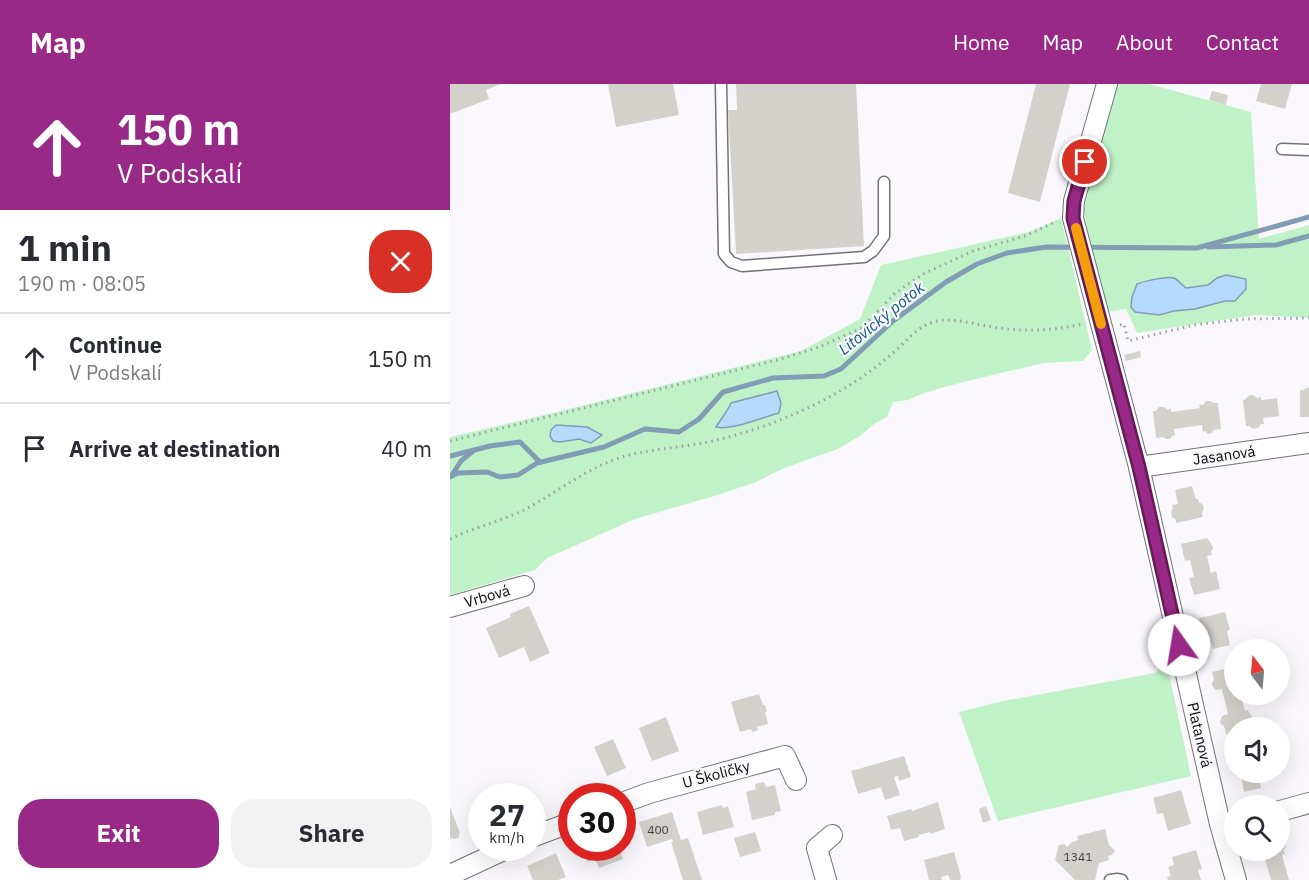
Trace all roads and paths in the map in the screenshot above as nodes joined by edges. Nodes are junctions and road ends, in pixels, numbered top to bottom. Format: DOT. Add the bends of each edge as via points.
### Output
graph roads {
  1 [pos="721,84"];
  2 [pos="1107,84"];
  3 [pos="1282,149"];
  4 [pos="1309,150"];
  5 [pos="884,182"];
  6 [pos="1075,224"];
  7 [pos="1309,318"];
  8 [pos="1091,322"];
  9 [pos="1112,327"];
  10 [pos="450,441"];
  11 [pos="1309,443"];
  12 [pos="1139,467"];
  13 [pos="450,539"];
  14 [pos="524,586"];
  15 [pos="450,607"];
  16 [pos="796,780"];
  17 [pos="636,798"];
  18 [pos="1309,803"];
  19 [pos="1290,808"];
  20 [pos="1224,810"];
  21 [pos="832,835"];
  22 [pos="480,861"];
  23 [pos="1233,861"];
  24 [pos="450,875"];
  25 [pos="826,880"];
  26 [pos="1110,880"];
  27 [pos="1122,880"];
  28 [pos="1236,880"];
  1 -- 5 [label="lane" via="724,254 731,262 742,266 864,257 884,236"];
  2 -- 6 [label="street" via="1074,201"];
  3 -- 4 [label="lane"];
  6 -- 10 [label="path" via="1053,223 1025,236 973,251 923,274 895,293 862,328 819,347"];
  6 -- 12 [label="street, Platanová"];
  7 -- 9 [label="path" via="1244,319 1128,341 1124,324"];
  8 -- 13 [label="path" via="1057,330 1025,331 936,321 911,335 859,379 782,420 601,465 526,509"];
  11 -- 12 [label="street, Jasanová"];
  12 -- 20 [label="street, Platanová"];
  14 -- 15 [label="street, Vrbová"];
  16 -- 17 [label="street, U Školičky" via="785,756"];
  18 -- 19 [label="street"];
  21 -- 25 [label="street" via="817,848"];
  22 -- 24 [label="street"];
  23 -- 28 [label="street, Platanová"];
  26 -- 27 [label="lane"];
}
